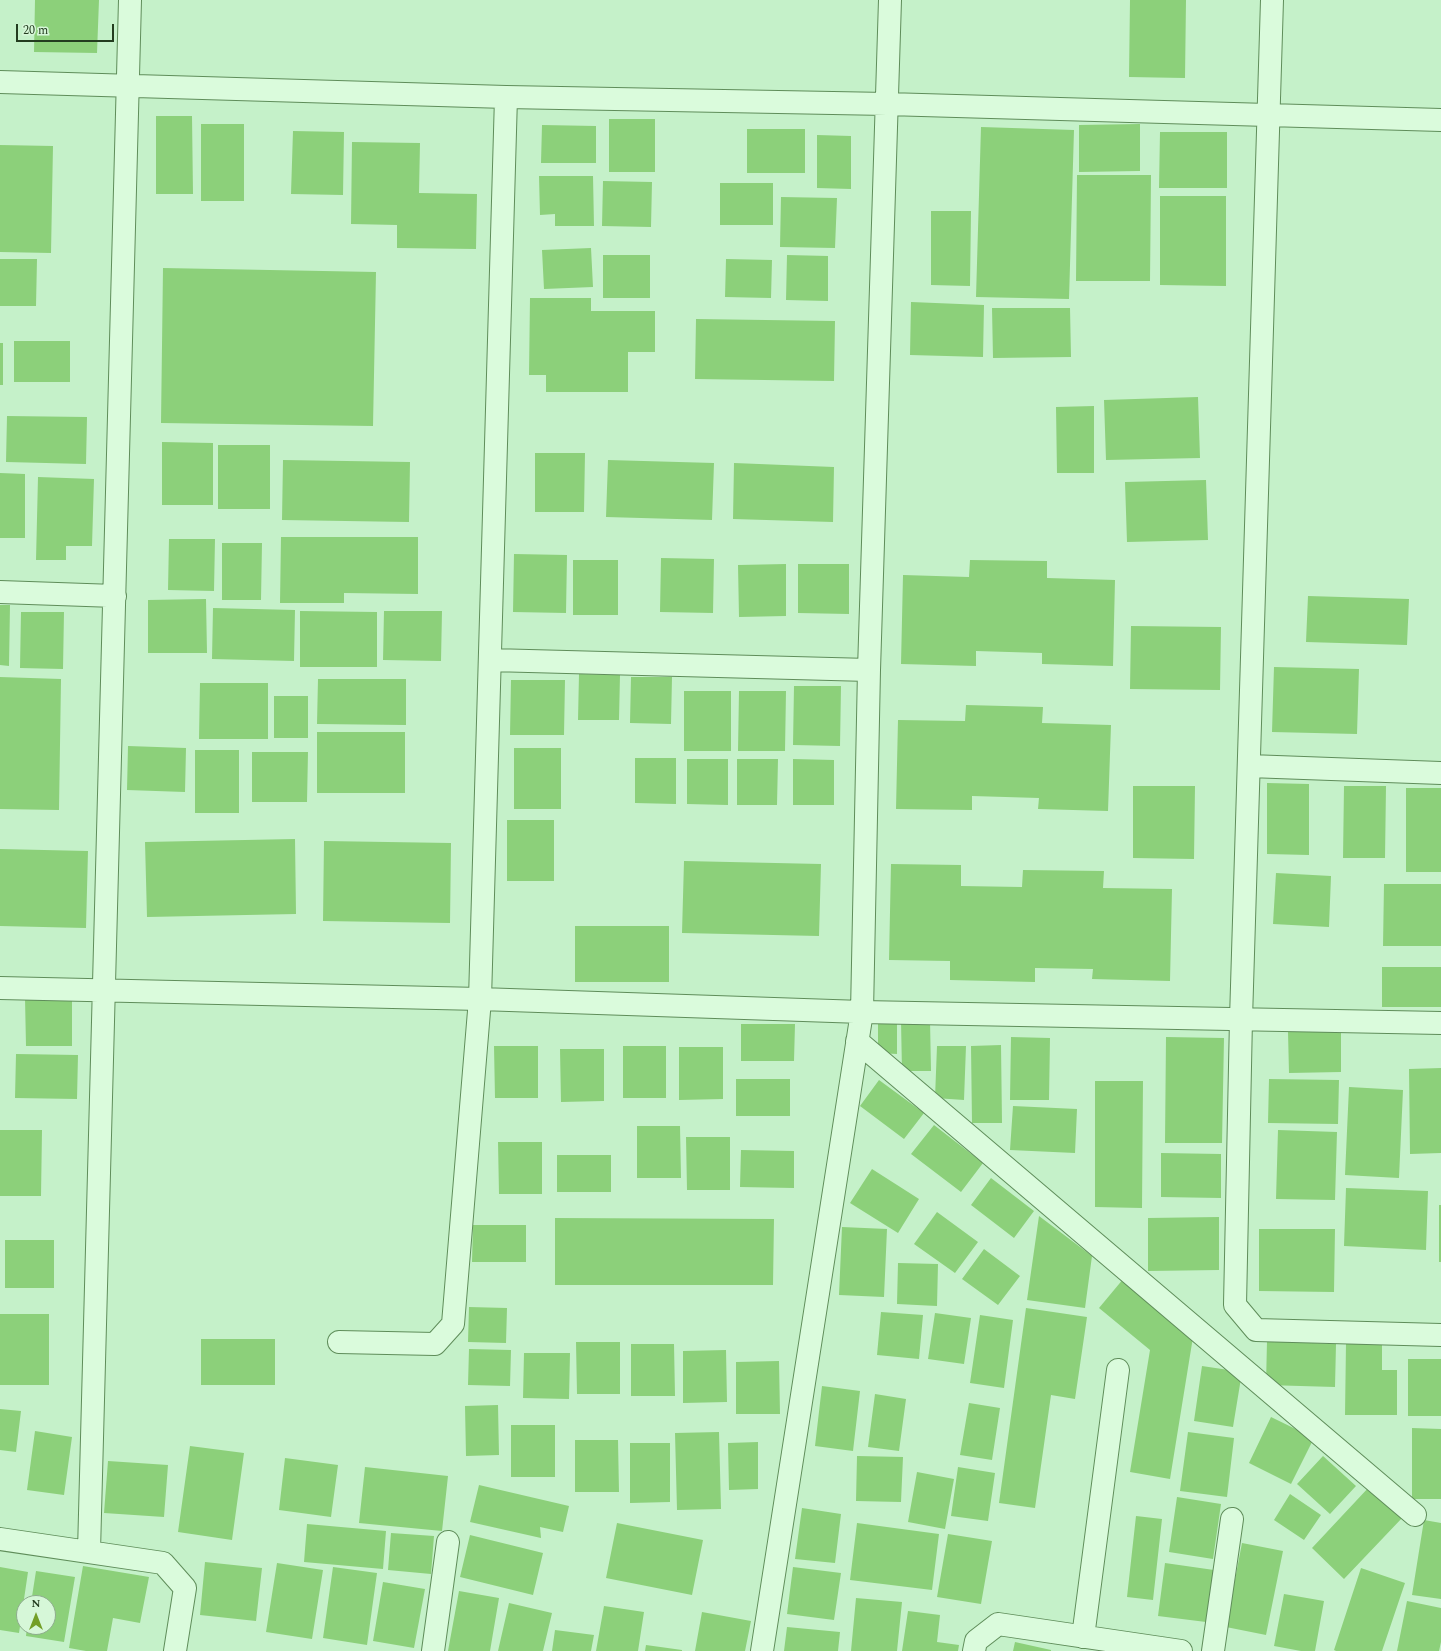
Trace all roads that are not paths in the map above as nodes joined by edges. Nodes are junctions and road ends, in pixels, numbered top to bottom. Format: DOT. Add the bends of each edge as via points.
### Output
graph roads {
  1 [pos="130,0"];
  2 [pos="890,0"];
  3 [pos="1272,0"];
  4 [pos="0,82"];
  5 [pos="128,86"];
  6 [pos="506,97"];
  7 [pos="887,104"];
  8 [pos="1269,114"];
  9 [pos="1441,120"];
  10 [pos="0,592"];
  11 [pos="115,596"];
  12 [pos="491,660"];
  13 [pos="869,670"];
  14 [pos="1249,766"];
  15 [pos="1441,773"];
  16 [pos="0,988"];
  17 [pos="104,991"];
  18 [pos="480,999"];
  19 [pos="862,1012"];
  20 [pos="1241,1019"];
  21 [pos="1441,1023"];
  22 [pos="857,1041"];
  23 [pos="1441,1335"];
  24 [pos="339,1342"];
  25 [pos="1118,1370"];
  26 [pos="1415,1515"];
  27 [pos="1232,1519"];
  28 [pos="0,1539"];
  29 [pos="448,1542"];
  30 [pos="89,1552"];
  31 [pos="1083,1637"];
  32 [pos="175,1651"];
  33 [pos="433,1651"];
  34 [pos="762,1651"];
  35 [pos="974,1651"];
  36 [pos="1181,1651"];
  37 [pos="1213,1651"];
  1 -- 5 [label="street"];
  2 -- 7 [label="street"];
  3 -- 8 [label="street"];
  4 -- 5 [label="street"];
  5 -- 6 [label="street"];
  5 -- 11 [label="street"];
  6 -- 7 [label="street"];
  6 -- 12 [label="street"];
  7 -- 8 [label="street"];
  7 -- 13 [label="street"];
  8 -- 9 [label="street"];
  8 -- 14 [label="street"];
  10 -- 11 [label="street"];
  11 -- 17 [label="street"];
  12 -- 13 [label="street"];
  12 -- 18 [label="street"];
  13 -- 19 [label="street"];
  14 -- 15 [label="street"];
  14 -- 20 [label="street"];
  16 -- 17 [label="street"];
  17 -- 18 [label="street"];
  17 -- 30 [label="street"];
  18 -- 19 [label="street"];
  18 -- 24 [label="street" via="453,1324 435,1344"];
  19 -- 20 [label="street"];
  19 -- 22 [label="street"];
  20 -- 21 [label="street"];
  20 -- 23 [label="street" via="1235,1306 1256,1330"];
  22 -- 26 [label="street"];
  22 -- 34 [label="street"];
  25 -- 31 [label="street"];
  27 -- 37 [label="street"];
  28 -- 30 [label="street"];
  29 -- 33 [label="street"];
  30 -- 32 [label="street" via="163,1563 185,1588"];
  31 -- 35 [label="street" via="998,1624 976,1641"];
  31 -- 36 [label="street"];
}
